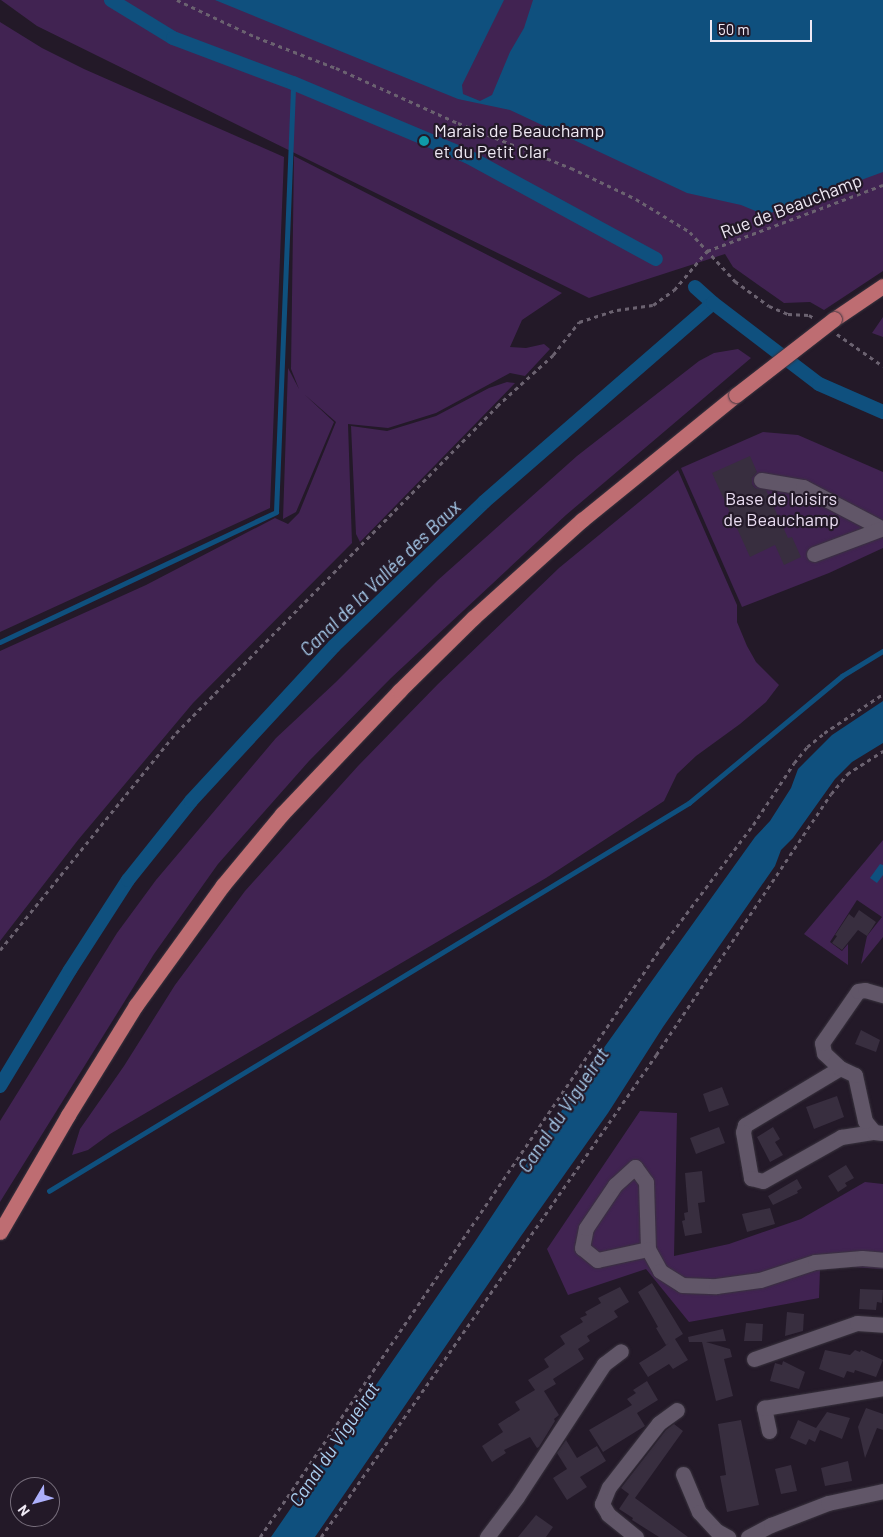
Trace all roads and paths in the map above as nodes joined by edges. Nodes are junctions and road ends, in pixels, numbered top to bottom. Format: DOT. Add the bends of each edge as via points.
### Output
graph roads {
  1 [pos="177,0"];
  2 [pos="883,185"];
  3 [pos="707,251"];
  4 [pos="883,286"];
  5 [pos="816,320"];
  6 [pos="832,324"];
  7 [pos="883,366"];
  8 [pos="761,480"];
  9 [pos="882,528"];
  10 [pos="814,554"];
  11 [pos="883,694"];
  12 [pos="883,751"];
  13 [pos="0,950"];
  14 [pos="883,995"];
  15 [pos="840,1068"];
  16 [pos="878,1132"];
  17 [pos="0,1232"];
  18 [pos="648,1249"];
  19 [pos="883,1260"];
  20 [pos="883,1325"];
  21 [pos="621,1351"];
  22 [pos="754,1359"];
  23 [pos="883,1388"];
  24 [pos="677,1410"];
  25 [pos="769,1431"];
  26 [pos="683,1474"];
  27 [pos="883,1491"];
  28 [pos="628,1535"];
  29 [pos="758,1535"];
  30 [pos="260,1537"];
  31 [pos="320,1537"];
  32 [pos="487,1537"];
  33 [pos="728,1537"];
  1 -- 3 [label="path" via="256,37 571,168 658,212 690,232"];
  2 -- 3 [label="path, Rue de Beauchamp"];
  3 -- 5 [label="path" via="735,281 769,306 788,314 809,315"];
  3 -- 13 [label="path" via="674,290 653,305 617,310 579,322 553,355 497,406 176,733"];
  4 -- 6 [label="main road"];
  6 -- 7 [label="path" via="851,344"];
  6 -- 17 [label="main road, bridge" via="736,395 582,520 399,690 282,814 223,885 136,1006"];
  8 -- 9 [label="street" via="803,486"];
  9 -- 10 [label="street"];
  11 -- 30 [label="path" via="824,732 794,763 662,946"];
  12 -- 31 [label="path" via="847,774 831,794 656,1055"];
  14 -- 15 [label="street" via="858,991 822,1043 824,1053"];
  15 -- 16 [label="street" via="855,1075 865,1121"];
  15 -- 16 [label="street" via="745,1125 743,1132 751,1178 763,1181 841,1137"];
  18 -- 18 [label="street" via="646,1182 636,1167 615,1186 586,1228 582,1248 597,1260"];
  18 -- 19 [label="street" via="660,1271 682,1285 716,1286 760,1280 815,1262 862,1258"];
  20 -- 22 [label="street" via="857,1323"];
  21 -- 32 [label="street" via="604,1364"];
  23 -- 25 [label="street" via="764,1408"];
  24 -- 28 [label="street" via="659,1423 609,1487 602,1504"];
  26 -- 33 [label="street" via="699,1512 717,1531"];
  27 -- 29 [label="street" via="828,1503"];
}
